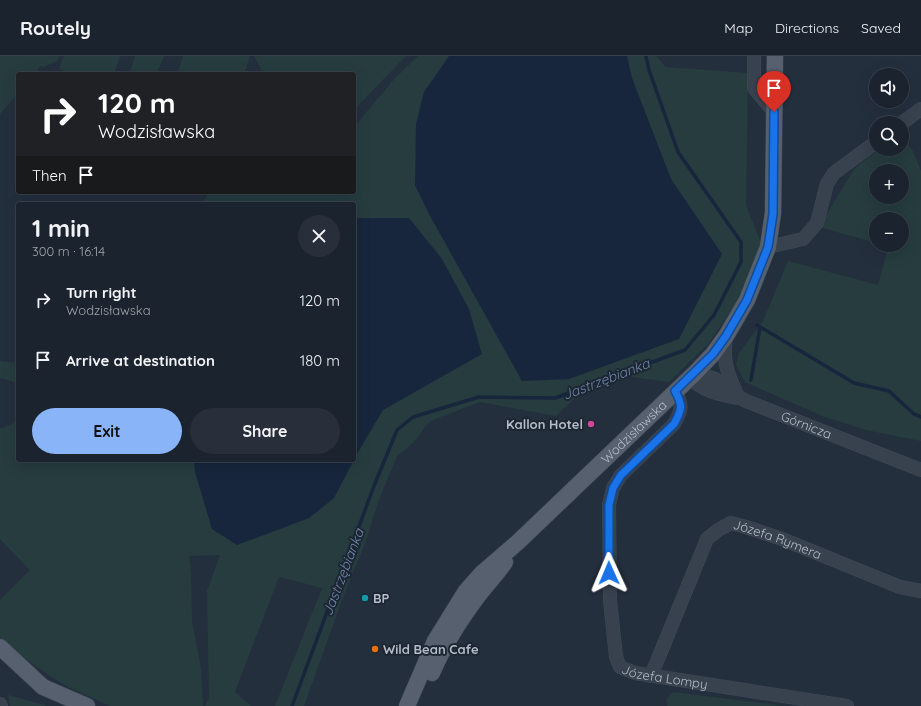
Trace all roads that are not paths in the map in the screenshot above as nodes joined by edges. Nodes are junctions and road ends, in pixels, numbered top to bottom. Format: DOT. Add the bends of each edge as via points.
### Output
graph roads {
  1 [pos="754,56"];
  2 [pos="775,56"];
  3 [pos="921,109"];
  4 [pos="774,112"];
  5 [pos="909,118"];
  6 [pos="869,147"];
  7 [pos="768,247"];
  8 [pos="726,336"];
  9 [pos="692,375"];
  10 [pos="675,391"];
  11 [pos="738,398"];
  12 [pos="921,470"];
  13 [pos="518,542"];
  14 [pos="921,591"];
  15 [pos="0,647"];
  16 [pos="651,676"];
  17 [pos="87,706"];
  18 [pos="407,706"];
  19 [pos="418,706"];
  20 [pos="847,706"];
  1 -- 4 [label="street" via="754,88"];
  2 -- 4 [label="main road, Wodzisławska"];
  3 -- 5 [label="street"];
  4 -- 7 [label="main road, Wodzisławska" via="773,214"];
  6 -- 7 [label="street" via="834,173 827,184 816,223 803,239"];
  7 -- 8 [label="main road, Wodzisławska" via="747,300"];
  8 -- 9 [label="main road, Wodzisławska" via="713,354"];
  8 -- 11 [label="street" via="725,364"];
  9 -- 10 [label="main road, Wodzisławska"];
  9 -- 11 [label="street, Górnicza" via="714,378"];
  10 -- 13 [label="main road, Wodzisławska"];
  10 -- 16 [label="street, Józefa Lompy" via="681,401 680,414 674,424 621,475 613,488 609,505 610,600 616,657 620,667"];
  11 -- 12 [label="street, Górnicza"];
  13 -- 18 [label="main road, Wodzisławska" via="481,574 466,591 435,641"];
  13 -- 19 [label="main road, Wodzisławska" via="455,628 438,659"];
  14 -- 16 [label="street, Józefa Rymera" via="900,587 782,539 731,523 707,538"];
  15 -- 17 [label="main road" via="43,687"];
  16 -- 20 [label="street, Józefa Lompy"];
}
